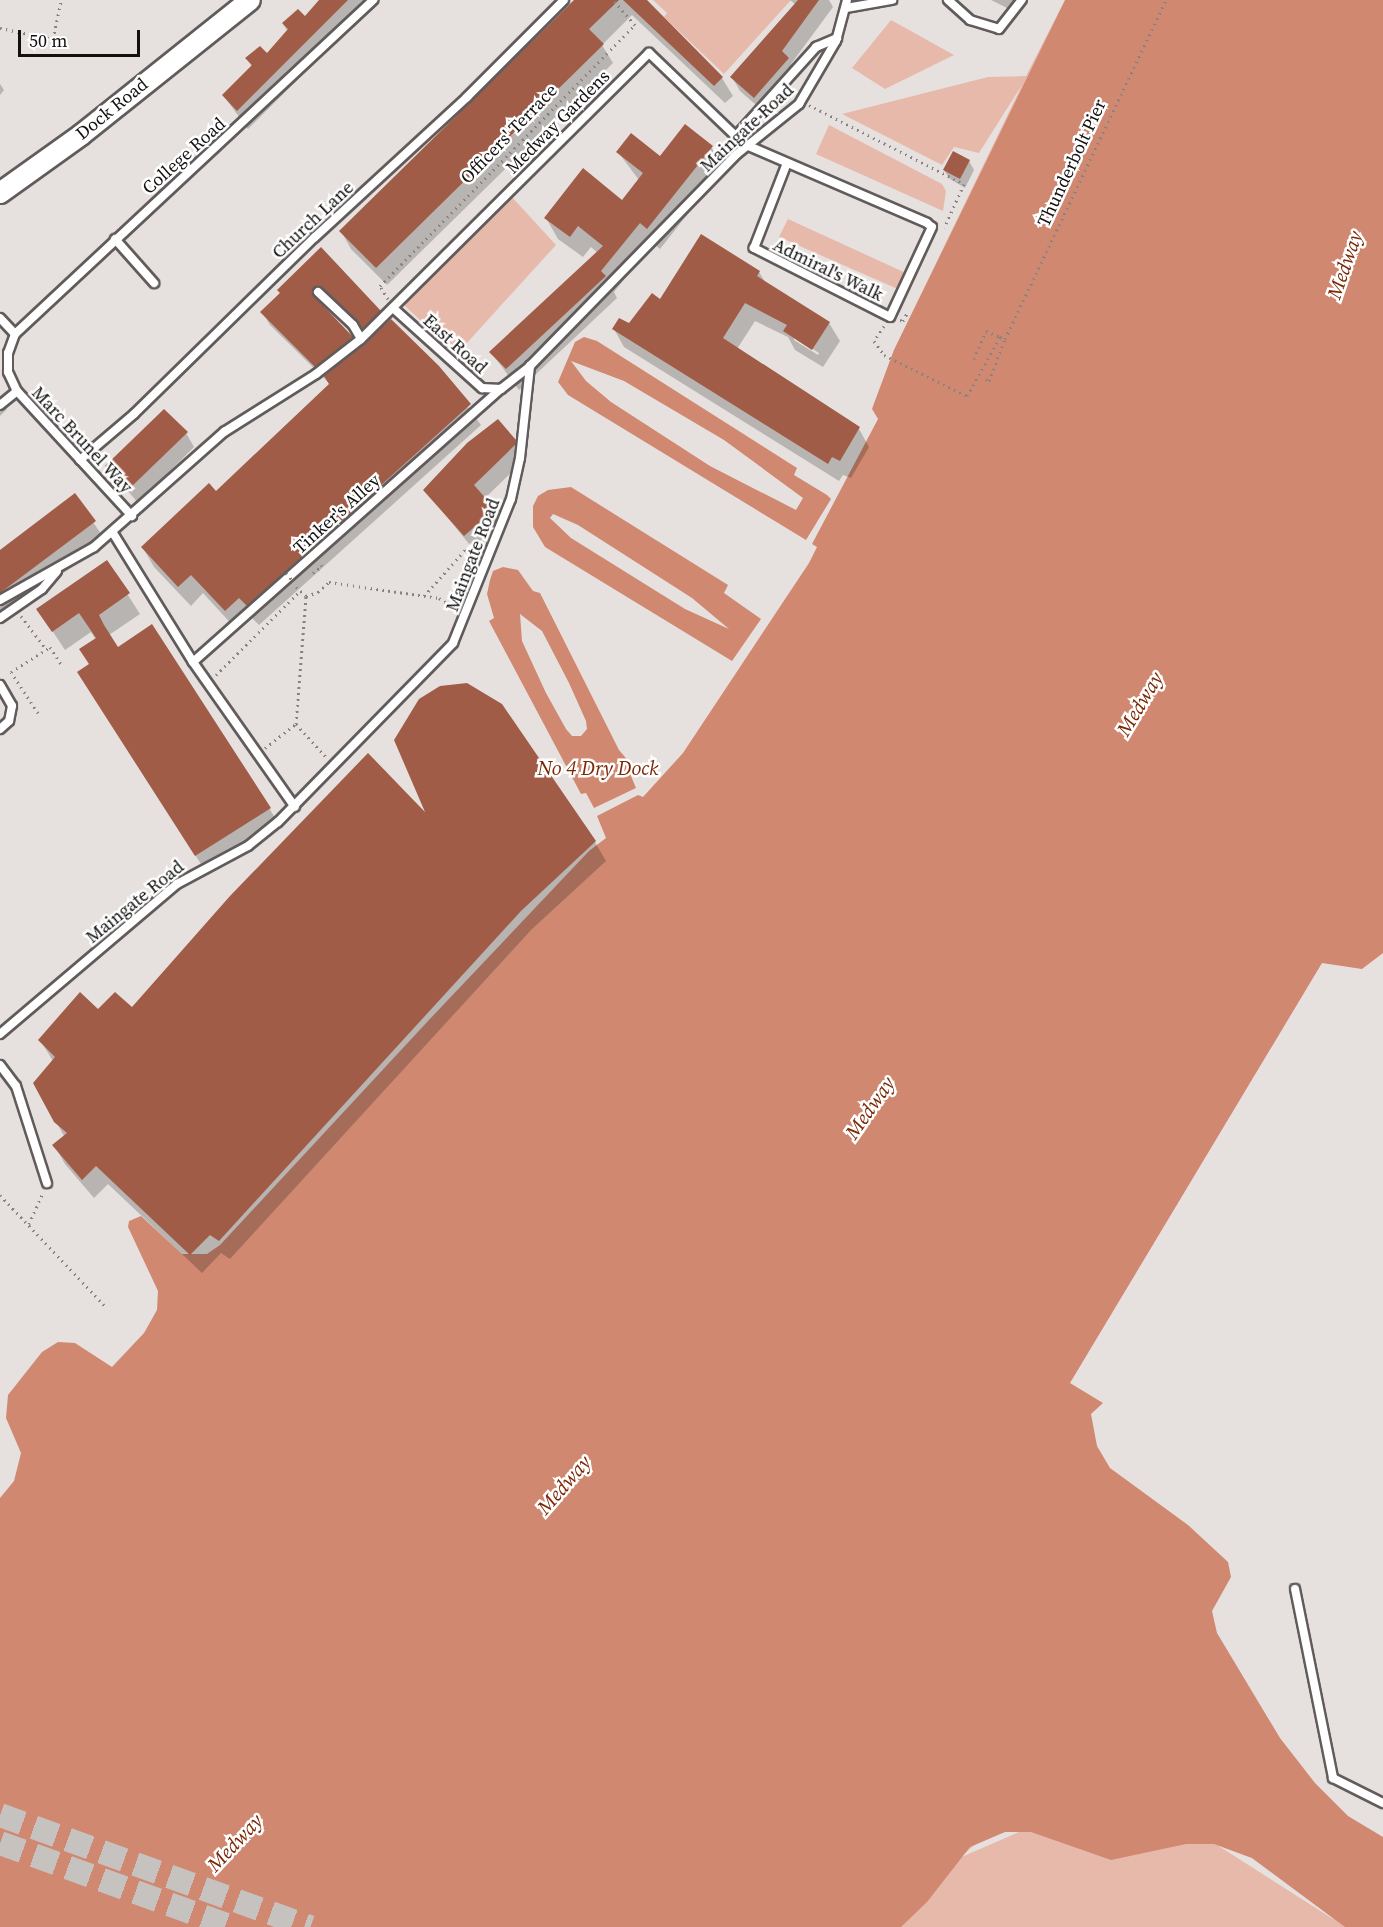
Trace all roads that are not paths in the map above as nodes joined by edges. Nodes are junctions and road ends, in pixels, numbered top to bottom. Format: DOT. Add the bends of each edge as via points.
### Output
graph roads {
  1 [pos="250,0"];
  2 [pos="373,0"];
  3 [pos="564,0"];
  4 [pos="892,0"];
  5 [pos="948,0"];
  6 [pos="1022,0"];
  7 [pos="847,4"];
  8 [pos="837,38"];
  9 [pos="736,136"];
  10 [pos="748,144"];
  11 [pos="788,163"];
  12 [pos="0,193"];
  13 [pos="115,239"];
  14 [pos="154,283"];
  15 [pos="318,292"];
  16 [pos="393,308"];
  17 [pos="890,317"];
  18 [pos="0,318"];
  19 [pos="15,334"];
  20 [pos="361,339"];
  21 [pos="530,366"];
  22 [pos="501,389"];
  23 [pos="17,391"];
  24 [pos="0,405"];
  25 [pos="80,460"];
  26 [pos="132,516"];
  27 [pos="113,533"];
  28 [pos="58,570"];
  29 [pos="0,600"];
  30 [pos="0,618"];
  31 [pos="193,662"];
  32 [pos="0,685"];
  33 [pos="0,729"];
  34 [pos="295,807"];
  35 [pos="0,1034"];
  36 [pos="0,1065"];
  37 [pos="47,1183"];
  38 [pos="1294,1589"];
  39 [pos="1383,1803"];
  1 -- 12 [label="street, Dock Road" via="81,135"];
  2 -- 13 [label="lane, College Road"];
  3 -- 25 [label="lane, Church Lane" via="134,414"];
  4 -- 7 [label="lane"];
  5 -- 6 [label="lane" via="970,20 999,29"];
  7 -- 8 [label="lane, Maingate Road"];
  8 -- 9 [label="lane" via="816,47"];
  8 -- 10 [label="lane, Maingate Road" via="799,104"];
  9 -- 10 [label="lane, Medway Gardens"];
  9 -- 16 [label="lane, Medway Gardens" via="649,53"];
  10 -- 11 [label="lane, Medway Gardens"];
  10 -- 21 [label="lane, Maingate Road"];
  11 -- 17 [label="lane, Admiral's Walk" via="754,248"];
  11 -- 17 [label="lane, Medway Gardens" via="932,227"];
  13 -- 14 [label="lane"];
  13 -- 19 [label="lane, College Road"];
  15 -- 20 [label="lane" via="353,325"];
  16 -- 20 [label="lane"];
  16 -- 22 [label="lane, East Road" via="465,376 482,388"];
  18 -- 19 [label="lane"];
  19 -- 23 [label="lane, Marc Brunel Way" via="8,353 8,372"];
  20 -- 26 [label="lane" via="316,374 224,432"];
  21 -- 22 [label="lane, East Road"];
  21 -- 34 [label="lane, Maingate Road" via="520,458 511,499 453,643"];
  22 -- 31 [label="lane, Tinker's Alley"];
  23 -- 24 [label="lane"];
  23 -- 25 [label="lane, Marc Brunel Way"];
  25 -- 26 [label="lane, Marc Brunel Way"];
  26 -- 27 [label="lane"];
  27 -- 28 [label="lane"];
  27 -- 31 [label="lane"];
  28 -- 29 [label="lane" via="38,576"];
  28 -- 30 [label="lane" via="42,589"];
  31 -- 34 [label="lane"];
  32 -- 33 [label="lane" via="11,702 12,712"];
  34 -- 35 [label="lane, Maingate Road" via="253,843 177,884"];
  36 -- 37 [label="lane" via="16,1086"];
  38 -- 39 [label="lane" via="1334,1778"];
}
